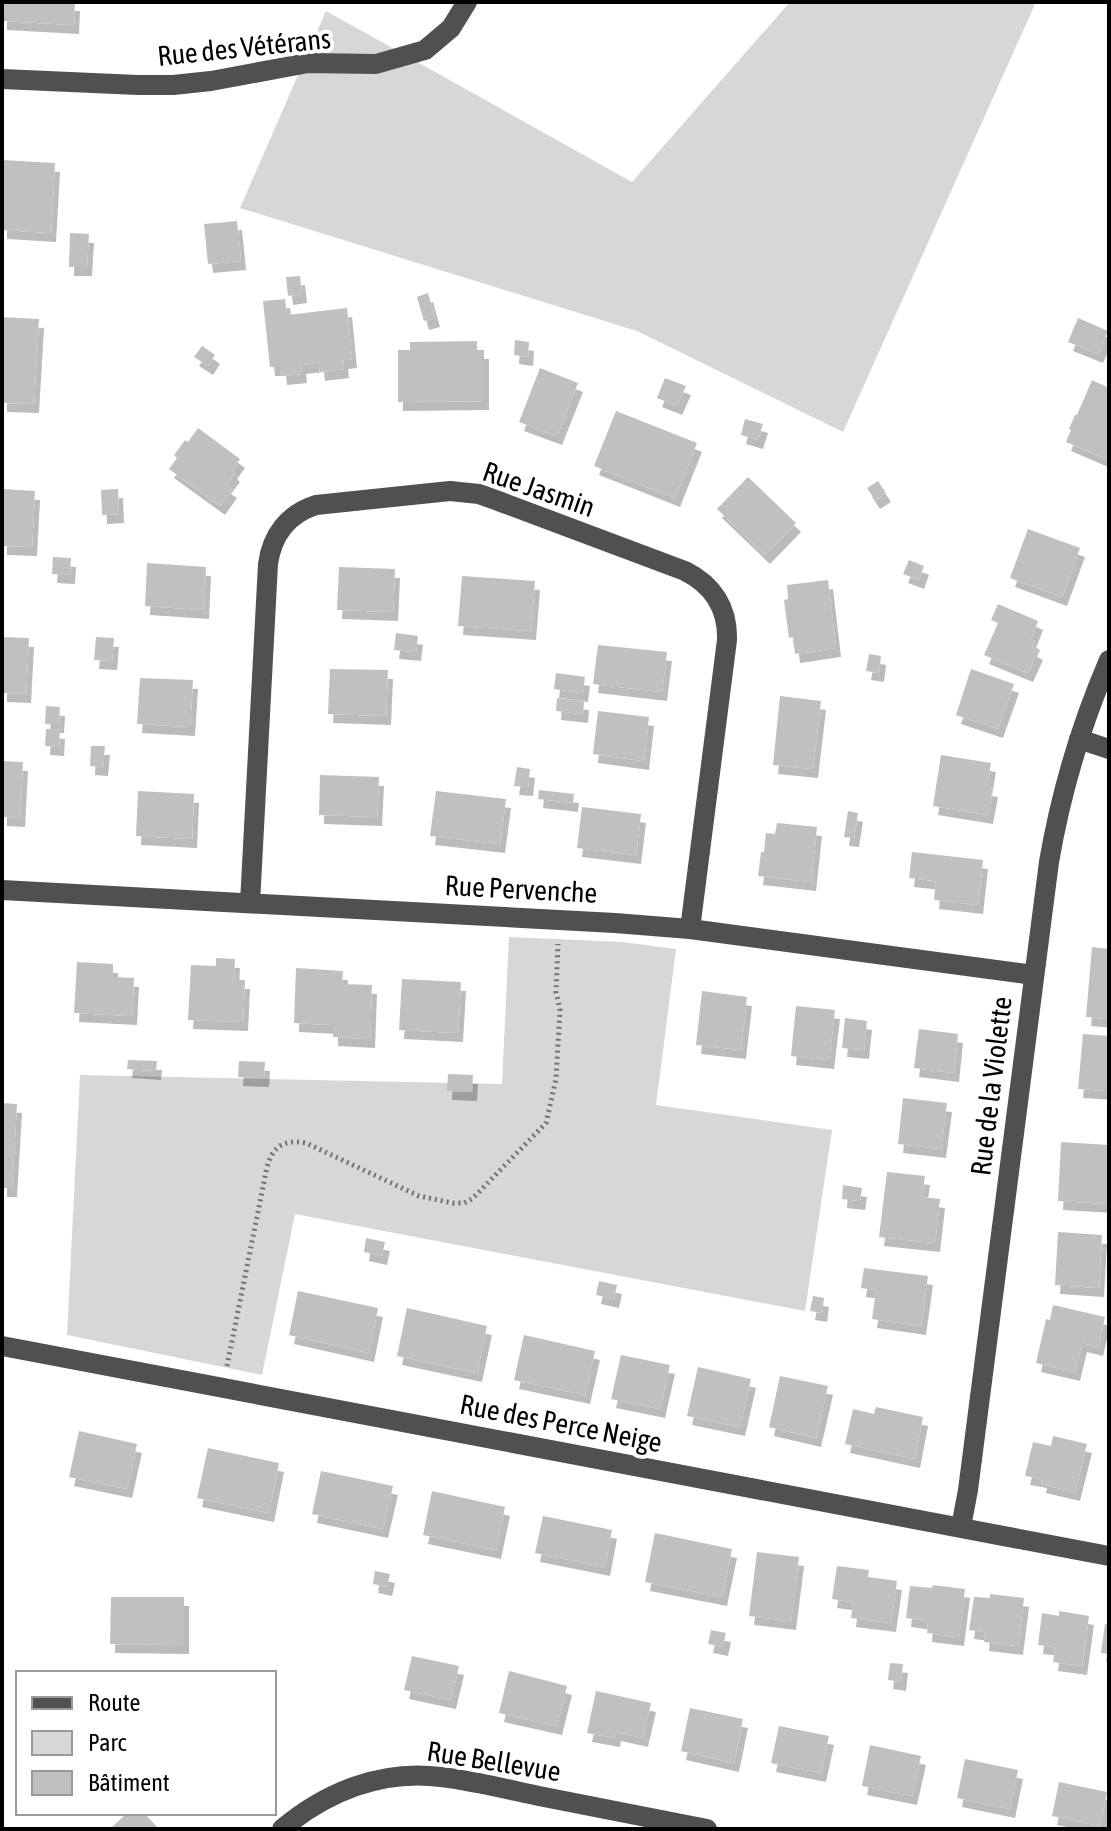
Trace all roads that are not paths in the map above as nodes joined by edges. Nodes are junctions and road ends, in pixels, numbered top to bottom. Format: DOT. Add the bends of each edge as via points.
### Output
graph roads {
  1 [pos="467,2"];
  2 [pos="2,79"];
  3 [pos="1109,660"];
  4 [pos="1079,739"];
  5 [pos="1109,749"];
  6 [pos="2,890"];
  7 [pos="250,903"];
  8 [pos="690,929"];
  9 [pos="1034,975"];
  10 [pos="2,1346"];
  11 [pos="961,1527"];
  12 [pos="1109,1556"];
  13 [pos="282,1829"];
  14 [pos="707,1829"];
  1 -- 2 [label="street, Rue des Vétérans" via="451,28 425,50 376,64 308,63 173,85"];
  3 -- 4 [label="street, Rue de la Violette"];
  4 -- 5 [label="street"];
  4 -- 9 [label="street, Rue de la Violette" via="1054,834"];
  6 -- 7 [label="street, Rue Pervenche"];
  7 -- 8 [label="street, Rue Pervenche"];
  7 -- 8 [label="street, Rue Jasmin" via="268,564 276,535 297,513 316,505 450,491 479,494 685,571 718,598 727,640"];
  8 -- 9 [label="street, Rue Pervenche"];
  9 -- 11 [label="street, Rue de la Violette"];
  10 -- 11 [label="street, Rue des Perce Neige"];
  11 -- 12 [label="street, Rue des Perce Neige"];
  13 -- 14 [label="street, Rue Bellevue" via="336,1793 387,1778 422,1776"];
}
